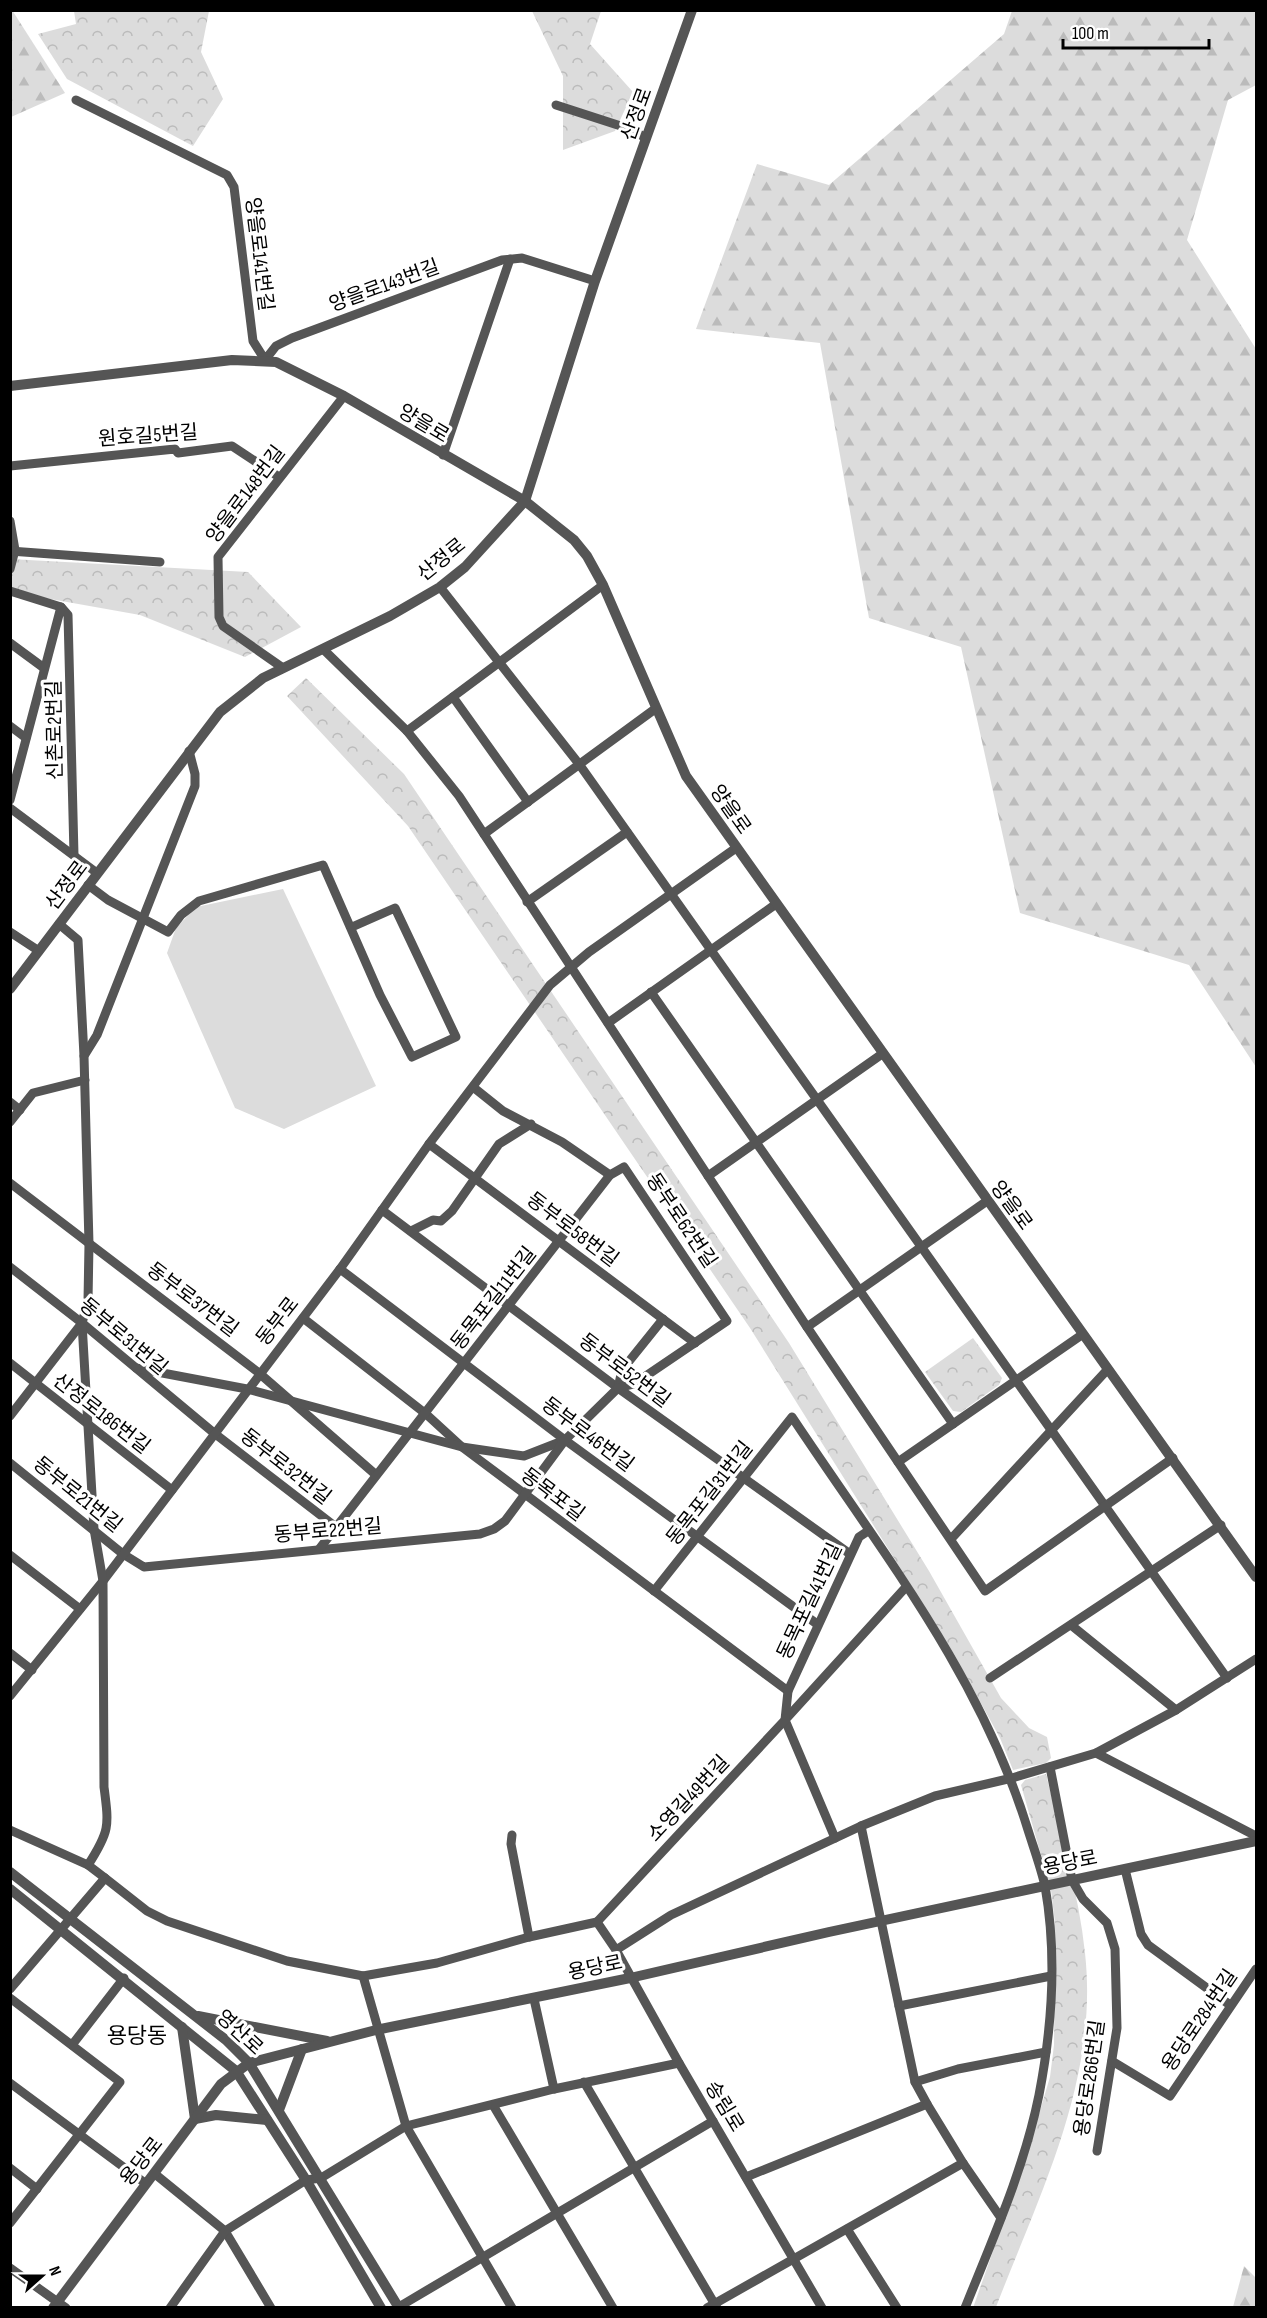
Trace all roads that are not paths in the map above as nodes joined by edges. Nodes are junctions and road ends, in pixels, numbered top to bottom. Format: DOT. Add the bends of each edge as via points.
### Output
graph roads {
  1 [pos="692,10"];
  2 [pos="76,100"];
  3 [pos="556,105"];
  4 [pos="646,138"];
  5 [pos="510,259"];
  6 [pos="595,281"];
  7 [pos="265,360"];
  8 [pos="10,386"];
  9 [pos="344,396"];
  10 [pos="442,455"];
  11 [pos="10,466"];
  12 [pos="279,477"];
  13 [pos="525,501"];
  14 [pos="10,521"];
  15 [pos="13,551"];
  16 [pos="160,562"];
  17 [pos="10,569"];
  18 [pos="603,585"];
  19 [pos="441,587"];
  20 [pos="10,591"];
  21 [pos="61,607"];
  22 [pos="10,643"];
  23 [pos="323,649"];
  24 [pos="501,662"];
  25 [pos="283,668"];
  26 [pos="44,669"];
  27 [pos="453,697"];
  28 [pos="655,709"];
  29 [pos="10,726"];
  30 [pos="407,731"];
  31 [pos="26,738"];
  32 [pos="189,751"];
  33 [pos="579,764"];
  34 [pos="10,800"];
  35 [pos="528,802"];
  36 [pos="10,808"];
  37 [pos="627,832"];
  38 [pos="484,834"];
  39 [pos="736,848"];
  40 [pos="74,855"];
  41 [pos="98,873"];
  42 [pos="88,885"];
  43 [pos="670,893"];
  44 [pos="527,902"];
  45 [pos="776,904"];
  46 [pos="142,918"];
  47 [pos="59,924"];
  48 [pos="351,927"];
  49 [pos="10,932"];
  50 [pos="711,950"];
  51 [pos="39,951"];
  52 [pos="570,967"];
  53 [pos="10,989"];
  54 [pos="651,992"];
  55 [pos="608,1023"];
  56 [pos="882,1054"];
  57 [pos="84,1056"];
  58 [pos="86,1080"];
  59 [pos="473,1087"];
  60 [pos="816,1098"];
  61 [pos="10,1102"];
  62 [pos="20,1110"];
  63 [pos="10,1122"];
  64 [pos="531,1124"];
  65 [pos="755,1142"];
  66 [pos="429,1144"];
  67 [pos="610,1175"];
  68 [pos="708,1176"];
  69 [pos="474,1178"];
  70 [pos="10,1183"];
  71 [pos="987,1201"];
  72 [pos="382,1210"];
  73 [pos="411,1231"];
  74 [pos="559,1241"];
  75 [pos="89,1244"];
  76 [pos="921,1246"];
  77 [pos="10,1267"];
  78 [pos="340,1269"];
  79 [pos="859,1290"];
  80 [pos="510,1306"];
  81 [pos="303,1318"];
  82 [pos="663,1319"];
  83 [pos="82,1323"];
  84 [pos="807,1326"];
  85 [pos="1083,1334"];
  86 [pos="695,1343"];
  87 [pos="10,1363"];
  88 [pos="465,1363"];
  89 [pos="136,1368"];
  90 [pos="1108,1369"];
  91 [pos="259,1373"];
  92 [pos="1016,1380"];
  93 [pos="35,1383"];
  94 [pos="618,1388"];
  95 [pos="247,1389"];
  96 [pos="294,1403"];
  97 [pos="426,1414"];
  98 [pos="10,1416"];
  99 [pos="953,1424"];
  100 [pos="88,1425"];
  101 [pos="1052,1430"];
  102 [pos="410,1432"];
  103 [pos="214,1433"];
  104 [pos="565,1440"];
  105 [pos="462,1447"];
  106 [pos="1173,1458"];
  107 [pos="898,1462"];
  108 [pos="10,1463"];
  109 [pos="375,1474"];
  110 [pos="744,1479"];
  111 [pos="172,1490"];
  112 [pos="525,1496"];
  113 [pos="1106,1506"];
  114 [pos="1221,1525"];
  115 [pos="336,1527"];
  116 [pos="93,1529"];
  117 [pos="868,1531"];
  118 [pos="698,1538"];
  119 [pos="951,1539"];
  120 [pos="320,1548"];
  121 [pos="123,1554"];
  122 [pos="850,1554"];
  123 [pos="10,1555"];
  124 [pos="1152,1571"];
  125 [pos="1257,1577"];
  126 [pos="103,1581"];
  127 [pos="906,1587"];
  128 [pos="654,1591"];
  129 [pos="80,1609"];
  130 [pos="817,1624"];
  131 [pos="1071,1625"];
  132 [pos="10,1653"];
  133 [pos="1257,1659"];
  134 [pos="32,1670"];
  135 [pos="990,1678"];
  136 [pos="1227,1678"];
  137 [pos="788,1691"];
  138 [pos="10,1696"];
  139 [pos="1176,1710"];
  140 [pos="785,1720"];
  141 [pos="1096,1753"];
  142 [pos="1050,1767"];
  143 [pos="1012,1778"];
  144 [pos="861,1826"];
  145 [pos="10,1830"];
  146 [pos="512,1835"];
  147 [pos="1257,1836"];
  148 [pos="835,1838"];
  149 [pos="1257,1841"];
  150 [pos="88,1865"];
  151 [pos="1125,1869"];
  152 [pos="10,1872"];
  153 [pos="105,1878"];
  154 [pos="1072,1880"];
  155 [pos="1045,1885"];
  156 [pos="10,1889"];
  157 [pos="70,1918"];
  158 [pos="597,1922"];
  159 [pos="881,1923"];
  160 [pos="61,1930"];
  161 [pos="529,1937"];
  162 [pos="616,1950"];
  163 [pos="1257,1969"];
  164 [pos="363,1976"];
  165 [pos="1051,1976"];
  166 [pos="124,1978"];
  167 [pos="630,1978"];
  168 [pos="10,1989"];
  169 [pos="10,1998"];
  170 [pos="534,1998"];
  171 [pos="1230,2005"];
  172 [pos="899,2006"];
  173 [pos="194,2015"];
  174 [pos="182,2027"];
  175 [pos="376,2030"];
  176 [pos="330,2042"];
  177 [pos="72,2045"];
  178 [pos="302,2049"];
  179 [pos="1046,2052"];
  180 [pos="1112,2061"];
  181 [pos="249,2062"];
  182 [pos="679,2063"];
  183 [pos="237,2071"];
  184 [pos="10,2082"];
  185 [pos="584,2082"];
  186 [pos="915,2082"];
  187 [pos="554,2089"];
  188 [pos="927,2104"];
  189 [pos="493,2105"];
  190 [pos="279,2110"];
  191 [pos="195,2119"];
  192 [pos="267,2120"];
  193 [pos="713,2121"];
  194 [pos="406,2126"];
  195 [pos="79,2134"];
  196 [pos="1097,2151"];
  197 [pos="963,2163"];
  198 [pos="634,2167"];
  199 [pos="10,2168"];
  200 [pos="155,2174"];
  201 [pos="746,2177"];
  202 [pos="321,2178"];
  203 [pos="306,2180"];
  204 [pos="145,2183"];
  205 [pos="37,2189"];
  206 [pos="558,2213"];
  207 [pos="1000,2218"];
  208 [pos="10,2223"];
  209 [pos="847,2229"];
  210 [pos="225,2231"];
  211 [pos="793,2257"];
  212 [pos="483,2258"];
  213 [pos="10,2268"];
  214 [pos="59,2305"];
  215 [pos="712,2306"];
  216 [pos="172,2307"];
  217 [pos="271,2307"];
  218 [pos="381,2307"];
  219 [pos="398,2307"];
  220 [pos="512,2307"];
  221 [pos="613,2307"];
  222 [pos="822,2307"];
  223 [pos="897,2307"];
  224 [pos="965,2307"];
  1 -- 4 [label="street, 산정로"];
  2 -- 7 [label="street, 양을로141번길" via="227,175 234,187 253,341"];
  3 -- 4 [label="street"];
  4 -- 6 [label="street, 산정로"];
  5 -- 6 [label="street, 양을로143번길" via="522,258"];
  5 -- 7 [label="street, 양을로143번길" via="292,338 276,346"];
  5 -- 10 [label="street"];
  6 -- 13 [label="street, 산정로"];
  7 -- 8 [label="street, 양을로" via="232,360"];
  7 -- 9 [label="street, 양을로" via="292,369"];
  9 -- 10 [label="street, 양을로"];
  9 -- 12 [label="street, 양을로148번길"];
  10 -- 13 [label="street, 양을로"];
  11 -- 12 [label="street, 원호길5번길" via="175,448 178,453 232,446"];
  12 -- 25 [label="street, 양을로148번길" via="218,557 218,605 223,626"];
  13 -- 18 [label="street, 양을로" via="574,540"];
  13 -- 19 [label="street, 산정로" via="465,567"];
  14 -- 15 [label="street"];
  15 -- 16 [label="street"];
  15 -- 17 [label="street"];
  18 -- 24 [label="street"];
  18 -- 28 [label="street, 양을로"];
  19 -- 23 [label="street, 산정로"];
  19 -- 24 [label="street"];
  20 -- 21 [label="street"];
  21 -- 26 [label="street"];
  21 -- 40 [label="street, 신촌로2번길" via="68,615 70,629"];
  22 -- 26 [label="street"];
  23 -- 25 [label="street, 산정로"];
  23 -- 30 [label="street"];
  24 -- 27 [label="street"];
  24 -- 33 [label="street"];
  25 -- 32 [label="street, 산정로" via="231,702"];
  26 -- 31 [label="street"];
  27 -- 30 [label="street"];
  27 -- 35 [label="street"];
  28 -- 33 [label="street"];
  28 -- 39 [label="street, 양을로" via="686,776"];
  29 -- 31 [label="street"];
  30 -- 38 [label="street" via="459,795"];
  31 -- 34 [label="street"];
  32 -- 41 [label="street, 산정로"];
  32 -- 46 [label="street" via="195,786"];
  33 -- 35 [label="street"];
  33 -- 37 [label="street"];
  35 -- 38 [label="street"];
  36 -- 40 [label="street"];
  37 -- 43 [label="street"];
  37 -- 44 [label="street"];
  38 -- 44 [label="street"];
  39 -- 43 [label="street, 동부로"];
  39 -- 45 [label="street, 양을로"];
  40 -- 41 [label="street"];
  41 -- 42 [label="street, 산정로"];
  42 -- 46 [label="street"];
  42 -- 47 [label="street, 산정로"];
  43 -- 50 [label="street"];
  43 -- 52 [label="street, 동부로"];
  44 -- 52 [label="street"];
  45 -- 50 [label="street"];
  45 -- 56 [label="street, 양을로"];
  46 -- 48 [label="street" via="168,932 199,901 322,865"];
  46 -- 57 [label="street" via="97,1035"];
  47 -- 51 [label="street, 산정로"];
  47 -- 57 [label="street" via="78,940"];
  48 -- 48 [label="street" via="395,908 456,1037 412,1057"];
  49 -- 51 [label="street"];
  50 -- 54 [label="street"];
  50 -- 60 [label="street"];
  51 -- 53 [label="street, 산정로"];
  52 -- 55 [label="street"];
  52 -- 59 [label="street, 동부로" via="543,993"];
  54 -- 55 [label="street"];
  54 -- 65 [label="street"];
  55 -- 68 [label="street"];
  56 -- 60 [label="street"];
  56 -- 71 [label="street, 양을로"];
  57 -- 58 [label="street"];
  58 -- 62 [label="street" via="33,1093"];
  58 -- 75 [label="street"];
  59 -- 64 [label="street, 동부로62번길" via="503,1112"];
  59 -- 66 [label="street, 동부로"];
  60 -- 65 [label="street"];
  60 -- 76 [label="street"];
  61 -- 62 [label="street"];
  62 -- 63 [label="street"];
  64 -- 67 [label="street, 동부로62번길"];
  64 -- 69 [label="street" via="499,1144"];
  65 -- 68 [label="street"];
  65 -- 79 [label="street"];
  66 -- 69 [label="street, 동부로58번길"];
  66 -- 72 [label="street, 동부로"];
  67 -- 74 [label="street, 동목포길11번길"];
  67 -- 86 [label="street, 동부로62번길" via="624,1167 727,1321"];
  68 -- 84 [label="street"];
  69 -- 73 [label="street" via="441,1221 433,1220"];
  69 -- 74 [label="street, 동부로58번길"];
  70 -- 75 [label="street, 동부로37번길"];
  71 -- 76 [label="street"];
  71 -- 85 [label="street, 양을로"];
  72 -- 73 [label="street, 동부로52번길"];
  72 -- 78 [label="street, 동부로"];
  73 -- 80 [label="street, 동부로52번길"];
  74 -- 80 [label="street, 동목포길11번길"];
  74 -- 82 [label="street, 동부로58번길"];
  75 -- 83 [label="street" via="88,1301"];
  75 -- 91 [label="street, 동부로37번길"];
  76 -- 79 [label="street"];
  76 -- 92 [label="street"];
  77 -- 83 [label="street, 동부로31번길"];
  78 -- 81 [label="street, 동부로"];
  78 -- 88 [label="street, 동부로46번길"];
  79 -- 84 [label="street"];
  79 -- 99 [label="street"];
  80 -- 88 [label="street, 동목포길11번길"];
  80 -- 94 [label="street, 동부로52번길"];
  81 -- 91 [label="street, 동부로"];
  81 -- 97 [label="street, 동목포길"];
  82 -- 86 [label="street, 동부로58번길"];
  82 -- 94 [label="street" via="622,1370"];
  83 -- 89 [label="street, 동부로31번길"];
  83 -- 93 [label="street"];
  83 -- 100 [label="street"];
  84 -- 107 [label="street"];
  85 -- 90 [label="street, 양을로"];
  85 -- 92 [label="street"];
  86 -- 94 [label="street" via="634,1384"];
  87 -- 93 [label="street, 산정로186번길"];
  88 -- 97 [label="street, 동목포길11번길"];
  88 -- 104 [label="street, 동부로46번길"];
  89 -- 95 [label="street"];
  89 -- 103 [label="street, 동부로31번길"];
  90 -- 101 [label="street"];
  90 -- 106 [label="street, 양을로"];
  91 -- 95 [label="street, 동부로"];
  91 -- 96 [label="street, 동부로37번길"];
  92 -- 99 [label="street"];
  92 -- 101 [label="street"];
  93 -- 98 [label="street"];
  93 -- 100 [label="street, 산정로186번길"];
  94 -- 104 [label="street"];
  94 -- 110 [label="street, 동부로52번길"];
  95 -- 96 [label="street"];
  95 -- 103 [label="street, 동부로"];
  96 -- 102 [label="street"];
  96 -- 109 [label="street, 동부로37번길"];
  97 -- 102 [label="street, 동목포길11번길"];
  97 -- 105 [label="street, 동목포길"];
  99 -- 107 [label="street"];
  100 -- 111 [label="street, 산정로186번길"];
  100 -- 116 [label="street"];
  101 -- 113 [label="street"];
  101 -- 119 [label="street"];
  102 -- 105 [label="street"];
  102 -- 109 [label="street, 동목포길11번길"];
  103 -- 111 [label="street, 동부로"];
  103 -- 115 [label="street, 동부로32번길"];
  104 -- 105 [label="street" via="524,1456"];
  104 -- 112 [label="street, 동부로22번길"];
  104 -- 118 [label="street, 동부로46번길"];
  105 -- 112 [label="street, 동목포길"];
  106 -- 113 [label="street"];
  106 -- 114 [label="street, 양을로"];
  107 -- 119 [label="street"];
  108 -- 116 [label="street, 동부로21번길"];
  109 -- 115 [label="street, 동목포길11번길"];
  110 -- 117 [label="street, 동목포길31번길" via="792,1417"];
  110 -- 118 [label="street, 동목포길31번길"];
  110 -- 122 [label="street, 동부로52번길"];
  111 -- 121 [label="street, 동부로"];
  112 -- 120 [label="street, 동부로22번길" via="501,1525 480,1534"];
  112 -- 128 [label="street, 동목포길"];
  113 -- 119 [label="street" via="985,1591"];
  113 -- 124 [label="street"];
  114 -- 124 [label="street"];
  114 -- 125 [label="street, 양을로"];
  115 -- 120 [label="street, 동목포길11번길"];
  116 -- 121 [label="street, 동부로21번길"];
  116 -- 126 [label="street"];
  117 -- 122 [label="street, 동목포길41번길" via="859,1537"];
  117 -- 127 [label="street"];
  118 -- 128 [label="street, 동목포길31번길"];
  118 -- 130 [label="street, 동부로46번길"];
  120 -- 121 [label="street, 동부로22번길" via="144,1567"];
  121 -- 126 [label="street, 동부로"];
  122 -- 130 [label="street, 동목포길41번길"];
  123 -- 129 [label="street"];
  124 -- 131 [label="street"];
  124 -- 136 [label="street"];
  126 -- 129 [label="street, 동부로"];
  126 -- 150 [label="street" via="104,1787 109,1821 101,1845"];
  127 -- 140 [label="street, 소영길49번길"];
  127 -- 143 [label="street" via="966,1680"];
  128 -- 137 [label="street, 동목포길"];
  129 -- 134 [label="street, 동부로"];
  130 -- 137 [label="street, 동목포길41번길"];
  131 -- 135 [label="street"];
  131 -- 139 [label="street"];
  132 -- 134 [label="street"];
  133 -- 136 [label="street"];
  134 -- 138 [label="street, 동부로"];
  136 -- 139 [label="street"];
  137 -- 140 [label="street"];
  139 -- 141 [label="street"];
  140 -- 148 [label="street"];
  140 -- 158 [label="street, 소영길49번길"];
  141 -- 142 [label="street"];
  141 -- 147 [label="street"];
  142 -- 143 [label="street"];
  142 -- 154 [label="street"];
  143 -- 144 [label="street" via="935,1796"];
  143 -- 155 [label="street"];
  144 -- 148 [label="street"];
  144 -- 159 [label="street"];
  145 -- 150 [label="street"];
  146 -- 161 [label="street"];
  148 -- 162 [label="street" via="671,1915"];
  149 -- 151 [label="street, 용당로"];
  150 -- 153 [label="street"];
  151 -- 154 [label="street, 용당로"];
  151 -- 171 [label="street" via="1141,1934 1148,1946"];
  152 -- 157 [label="street, 영산로"];
  153 -- 157 [label="street"];
  153 -- 164 [label="street" via="147,1911 167,1921 287,1961"];
  154 -- 155 [label="street, 용당로"];
  154 -- 180 [label="street, 용당로266번길" via="1083,1899 1107,1923 1115,1949 1117,2028"];
  155 -- 159 [label="street, 용당로"];
  155 -- 165 [label="street"];
  156 -- 160 [label="street, 영산로"];
  157 -- 160 [label="street"];
  157 -- 173 [label="street, 영산로"];
  158 -- 161 [label="street"];
  158 -- 162 [label="street, 송림로"];
  159 -- 167 [label="street, 용당로"];
  159 -- 172 [label="street"];
  160 -- 166 [label="street, 영산로"];
  160 -- 168 [label="street"];
  161 -- 164 [label="street" via="437,1963"];
  162 -- 167 [label="street, 송림로"];
  163 -- 171 [label="street, 용당로284번길"];
  164 -- 175 [label="street"];
  165 -- 172 [label="street"];
  165 -- 179 [label="street"];
  166 -- 174 [label="street, 영산로"];
  166 -- 177 [label="street"];
  167 -- 170 [label="street, 용당로"];
  167 -- 182 [label="street, 송림로"];
  169 -- 177 [label="street"];
  170 -- 175 [label="street, 용당로"];
  170 -- 187 [label="street"];
  171 -- 180 [label="street, 용당로284번길" via="1170,2096"];
  172 -- 186 [label="street"];
  173 -- 176 [label="street"];
  173 -- 181 [label="street, 영산로"];
  174 -- 183 [label="street, 영산로"];
  174 -- 191 [label="street"];
  175 -- 176 [label="street, 용당로"];
  175 -- 194 [label="street"];
  176 -- 178 [label="street, 용당로"];
  177 -- 195 [label="street" via="120,2082"];
  178 -- 181 [label="street, 용당로"];
  178 -- 190 [label="street"];
  179 -- 186 [label="street" via="958,2069"];
  179 -- 207 [label="street" via="1026,2148"];
  180 -- 196 [label="street, 용당로266번길"];
  181 -- 183 [label="street, 용당로"];
  181 -- 190 [label="street, 영산로"];
  182 -- 185 [label="street"];
  182 -- 193 [label="street, 송림로"];
  183 -- 191 [label="street, 용당로" via="221,2084"];
  183 -- 192 [label="street, 영산로"];
  184 -- 195 [label="street"];
  185 -- 187 [label="street"];
  185 -- 198 [label="street"];
  186 -- 188 [label="street"];
  187 -- 189 [label="street"];
  188 -- 197 [label="street"];
  188 -- 201 [label="street"];
  189 -- 194 [label="street"];
  189 -- 206 [label="street"];
  190 -- 202 [label="street, 영산로"];
  191 -- 192 [label="street" via="216,2115"];
  191 -- 200 [label="street, 용당로"];
  192 -- 203 [label="street, 영산로"];
  193 -- 198 [label="street"];
  193 -- 201 [label="street, 송림로"];
  194 -- 202 [label="street"];
  194 -- 212 [label="street"];
  195 -- 204 [label="street"];
  195 -- 205 [label="street"];
  197 -- 207 [label="street"];
  197 -- 209 [label="street"];
  198 -- 206 [label="street"];
  198 -- 215 [label="street"];
  199 -- 205 [label="street"];
  200 -- 204 [label="street, 용당로"];
  200 -- 210 [label="street"];
  201 -- 211 [label="street, 송림로"];
  202 -- 203 [label="street"];
  202 -- 219 [label="street, 영산로"];
  203 -- 210 [label="street"];
  203 -- 218 [label="street, 영산로"];
  204 -- 214 [label="street, 용당로"];
  205 -- 208 [label="street"];
  206 -- 212 [label="street"];
  206 -- 221 [label="street"];
  207 -- 224 [label="street"];
  209 -- 211 [label="street"];
  209 -- 223 [label="street"];
  210 -- 216 [label="street"];
  210 -- 217 [label="street"];
  211 -- 215 [label="street"];
  211 -- 222 [label="street, 송림로"];
  212 -- 219 [label="street"];
  212 -- 220 [label="street"];
  213 -- 214 [label="street"];
}
